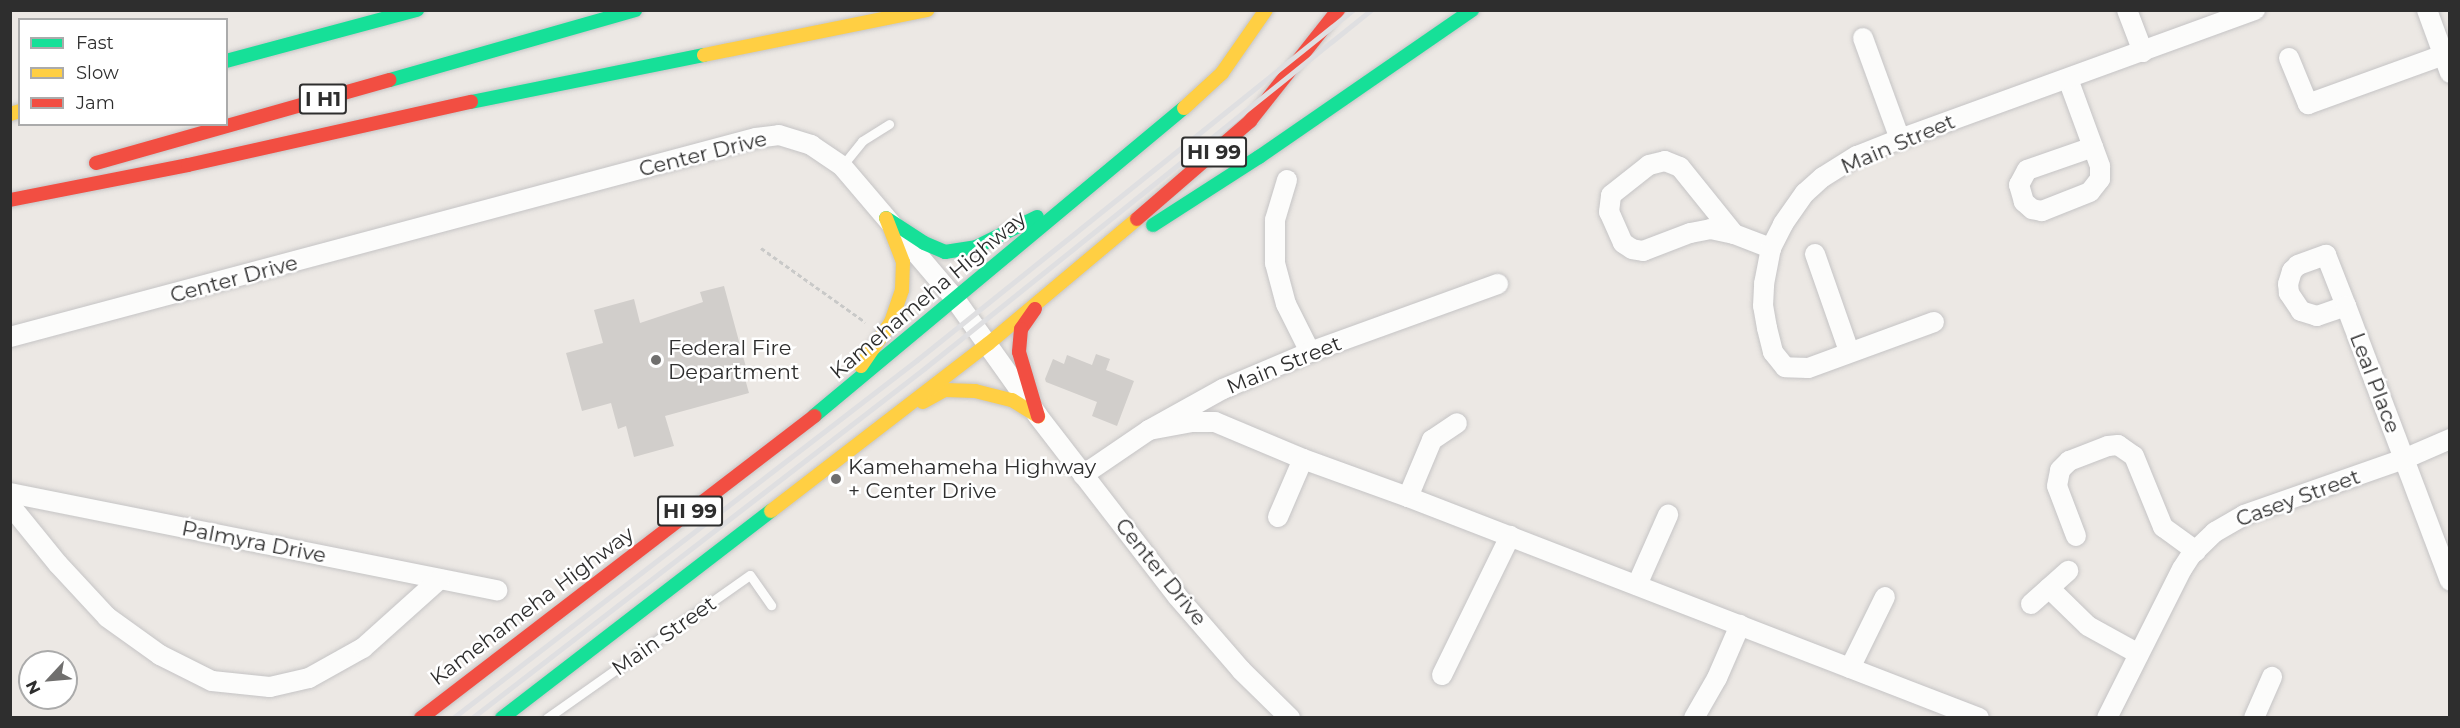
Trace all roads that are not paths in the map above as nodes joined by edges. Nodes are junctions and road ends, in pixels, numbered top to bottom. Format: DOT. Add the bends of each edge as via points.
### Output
graph roads {
  1 [pos="417,10"];
  2 [pos="635,10"];
  3 [pos="928,10"];
  4 [pos="1266,10"];
  5 [pos="1338,10"];
  6 [pos="1472,10"];
  7 [pos="2127,10"];
  8 [pos="2255,10"];
  9 [pos="2427,10"];
  10 [pos="1863,38"];
  11 [pos="2143,52"];
  12 [pos="2289,58"];
  13 [pos="228,60"];
  14 [pos="2446,64"];
  15 [pos="2068,80"];
  16 [pos="889,124"];
  17 [pos="228,125"];
  18 [pos="225,126"];
  19 [pos="1900,139"];
  20 [pos="2093,147"];
  21 [pos="87,165"];
  22 [pos="842,166"];
  23 [pos="32,180"];
  24 [pos="1287,180"];
  25 [pos="10,187"];
  26 [pos="1075,199"];
  27 [pos="10,200"];
  28 [pos="886,218"];
  29 [pos="1734,234"];
  30 [pos="1771,248"];
  31 [pos="1815,254"];
  32 [pos="1072,276"];
  33 [pos="1498,284"];
  34 [pos="956,299"];
  35 [pos="1038,304"];
  36 [pos="2346,306"];
  37 [pos="1934,322"];
  38 [pos="10,336"];
  39 [pos="988,344"];
  40 [pos="1849,351"];
  41 [pos="1310,352"];
  42 [pos="843,394"];
  43 [pos="1038,416"];
  44 [pos="1457,423"];
  45 [pos="878,426"];
  46 [pos="1149,430"];
  47 [pos="2450,439"];
  48 [pos="1303,459"];
  49 [pos="2404,459"];
  50 [pos="1083,475"];
  51 [pos="10,494"];
  52 [pos="1408,497"];
  53 [pos="10,506"];
  54 [pos="1668,515"];
  55 [pos="1278,518"];
  56 [pos="1510,536"];
  57 [pos="2076,536"];
  58 [pos="2196,551"];
  59 [pos="2068,571"];
  60 [pos="440,579"];
  61 [pos="2450,581"];
  62 [pos="1636,585"];
  63 [pos="2049,588"];
  64 [pos="497,590"];
  65 [pos="1885,597"];
  66 [pos="2031,604"];
  67 [pos="771,605"];
  68 [pos="1740,625"];
  69 [pos="2139,654"];
  70 [pos="1850,668"];
  71 [pos="1442,675"];
  72 [pos="2272,677"];
  73 [pos="1966,715"];
  74 [pos="421,717"];
  75 [pos="502,717"];
  76 [pos="548,717"];
  77 [pos="1290,717"];
  78 [pos="1694,717"];
  79 [pos="2107,717"];
  80 [pos="2254,717"];
  1 -- 13 [label="main road"];
  2 -- 17 [label="main road, I H1"];
  3 -- 27 [label="main road"];
  4 -- 26 [label="main road, Kamehameha Highway / HI 99" via="1222,73"];
  5 -- 32 [label="main road, HI 99" via="1250,122"];
  6 -- 32 [label="main road" via="1259,157"];
  7 -- 11 [label="street"];
  8 -- 11 [label="street, Main Street"];
  9 -- 14 [label="street"];
  10 -- 19 [label="street"];
  11 -- 15 [label="street, Main Street"];
  12 -- 14 [label="street" via="2308,104"];
  15 -- 19 [label="street, Main Street"];
  15 -- 20 [label="street"];
  16 -- 22 [label="lane" via="862,141"];
  18 -- 21 [label="main road, I H1"];
  19 -- 30 [label="street, Main Street" via="1857,156 1823,177 1805,193"];
  22 -- 28 [label="street, Center Drive"];
  22 -- 38 [label="street, Center Drive" via="812,145 779,135 756,138"];
  23 -- 25 [label="main road"];
  24 -- 41 [label="street" via="1275,220 1275,263 1286,304"];
  26 -- 28 [label="main road" via="976,247 945,252"];
  26 -- 34 [label="main road, Kamehameha Highway / HI 99"];
  28 -- 34 [label="street, Center Drive"];
  28 -- 42 [label="main road" via="903,262 902,290 891,322"];
  29 -- 29 [label="street" via="1673,163 1649,165 1616,190 1609,202 1618,237 1635,250 1710,229"];
  29 -- 30 [label="street"];
  30 -- 40 [label="street, Main Street" via="1763,306 1773,352 1785,368 1808,368"];
  31 -- 40 [label="street"];
  32 -- 35 [label="main road, HI 99"];
  33 -- 41 [label="street, Main Street"];
  34 -- 39 [label="street, Center Drive"];
  34 -- 42 [label="main road, Kamehameha Highway / HI 99"];
  35 -- 39 [label="main road, HI 99"];
  35 -- 43 [label="main road" via="1021,329 1018,352"];
  36 -- 49 [label="street, Leal Place"];
  37 -- 40 [label="street, Main Street"];
  39 -- 43 [label="street, Center Drive"];
  39 -- 45 [label="main road, HI 99"];
  41 -- 46 [label="street, Main Street" via="1223,389"];
  42 -- 74 [label="main road, Kamehameha Highway / HI 99"];
  43 -- 45 [label="main road" via="1012,400 975,391 945,390"];
  43 -- 50 [label="street, Center Drive"];
  44 -- 52 [label="street" via="1432,440"];
  45 -- 75 [label="main road, HI 99"];
  46 -- 48 [label="street" via="1215,422"];
  46 -- 50 [label="street, Main Street"];
  47 -- 49 [label="street, Casey Street"];
  48 -- 52 [label="street"];
  48 -- 55 [label="street"];
  49 -- 58 [label="street, Casey Street" via="2244,515 2215,532"];
  49 -- 61 [label="street, Leal Place"];
  50 -- 77 [label="street, Center Drive" via="1241,670"];
  51 -- 60 [label="street, Palmyra Drive"];
  52 -- 56 [label="street"];
  53 -- 60 [label="street" via="107,617 160,655 212,681 270,687 309,678 363,648"];
  54 -- 62 [label="street"];
  56 -- 62 [label="street"];
  56 -- 71 [label="street"];
  57 -- 58 [label="street" via="2057,486 2060,470 2069,461 2118,446 2134,456 2163,527"];
  58 -- 69 [label="street, Casey Street" via="2182,569"];
  59 -- 63 [label="street"];
  60 -- 64 [label="street, Palmyra Drive"];
  62 -- 68 [label="street"];
  63 -- 66 [label="street"];
  63 -- 69 [label="street" via="2088,626"];
  65 -- 70 [label="street"];
  67 -- 76 [label="lane, Main Street" via="750,575"];
  68 -- 70 [label="street"];
  68 -- 78 [label="street" via="1717,678"];
  69 -- 79 [label="street, Casey Street"];
  70 -- 73 [label="street"];
  72 -- 80 [label="street"];
}
